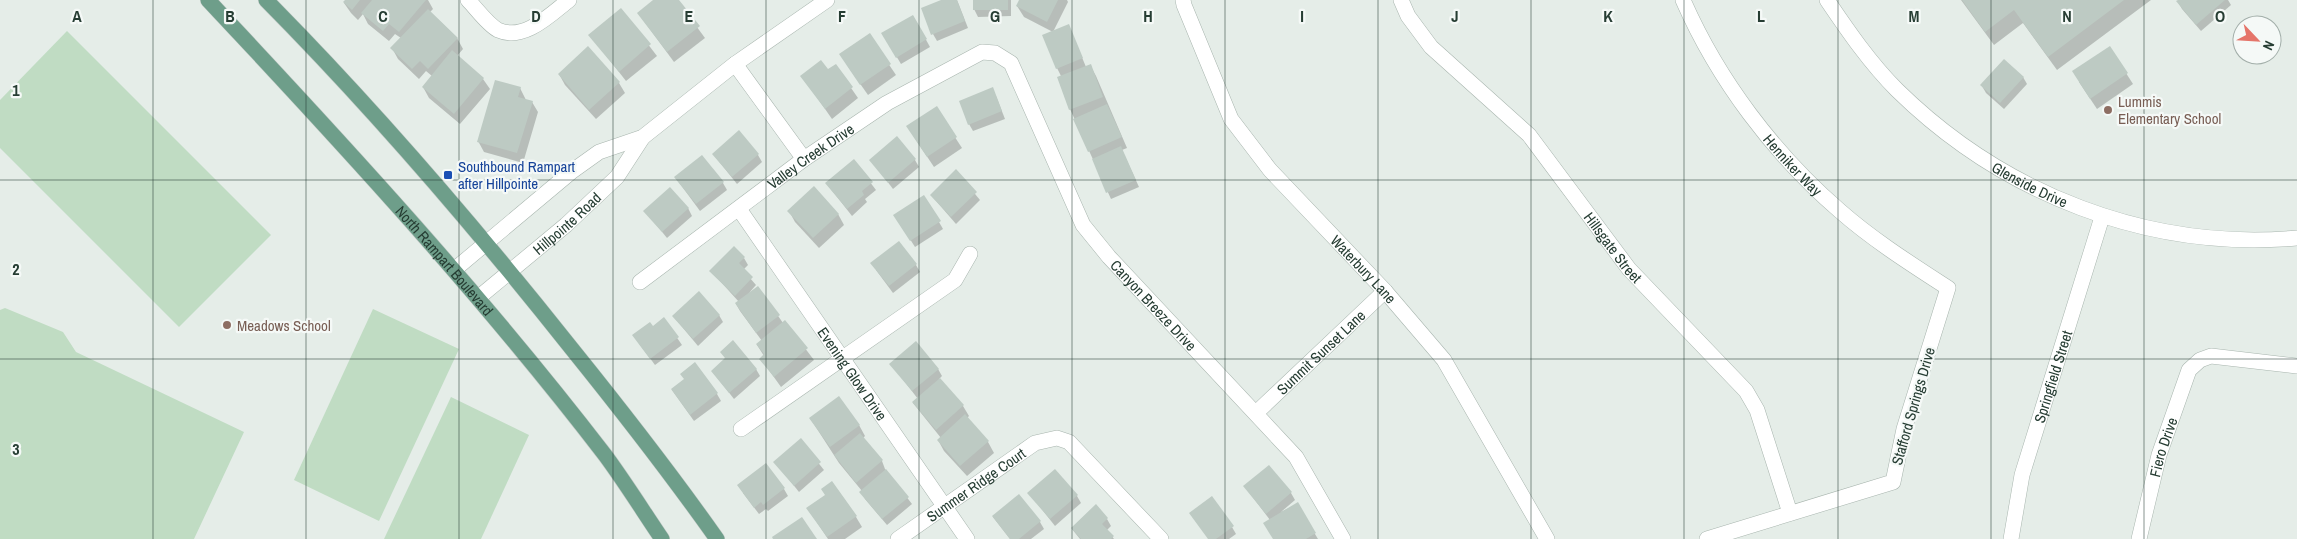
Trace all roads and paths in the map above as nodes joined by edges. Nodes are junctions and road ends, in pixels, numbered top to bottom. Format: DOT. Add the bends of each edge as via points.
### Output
graph roads {
  1 [pos="208,0"];
  2 [pos="266,0"];
  3 [pos="468,0"];
  4 [pos="569,0"];
  5 [pos="828,0"];
  6 [pos="1183,0"];
  7 [pos="1401,0"];
  8 [pos="1683,0"];
  9 [pos="1827,0"];
  10 [pos="995,53"];
  11 [pos="735,64"];
  12 [pos="642,136"];
  13 [pos="804,159"];
  14 [pos="739,208"];
  15 [pos="2102,217"];
  16 [pos="2297,238"];
  17 [pos="487,242"];
  18 [pos="970,254"];
  19 [pos="454,270"];
  20 [pos="510,270"];
  21 [pos="640,282"];
  22 [pos="1948,288"];
  23 [pos="1385,291"];
  24 [pos="478,298"];
  25 [pos="843,358"];
  26 [pos="2297,366"];
  27 [pos="1256,413"];
  28 [pos="741,428"];
  29 [pos="946,506"];
  30 [pos="1790,513"];
  31 [pos="662,539"];
  32 [pos="716,539"];
  33 [pos="898,539"];
  34 [pos="967,539"];
  35 [pos="1161,539"];
  36 [pos="1343,539"];
  37 [pos="1547,539"];
  38 [pos="1707,539"];
  39 [pos="2011,539"];
  40 [pos="2139,539"];
  1 -- 19 [label="main road, North Rampart Boulevard"];
  2 -- 17 [label="main road" via="367,106"];
  3 -- 4 [label="street" via="498,30 515,32 537,25"];
  5 -- 11 [label="street, Hillpointe Road"];
  6 -- 23 [label="street, Waterbury Lane" via="1231,120 1270,170"];
  7 -- 30 [label="street, Hillsgate Street" via="1408,16 1431,47 1529,135 1629,269 1746,391 1757,410"];
  8 -- 22 [label="street, Henniker Way" via="1719,68 1756,123 1792,165 1855,223 1892,252"];
  9 -- 15 [label="street, Glenside Drive" via="1856,42 1896,89 1942,130 1992,166 2047,195"];
  10 -- 13 [label="street, Valley Creek Drive" via="982,52 887,103"];
  10 -- 27 [label="street, Canyon Breeze Drive" via="1011,63 1083,225 1109,257"];
  11 -- 12 [label="street, Hillpointe Road"];
  11 -- 13 [label="street"];
  12 -- 17 [label="street, Hillpointe Road" via="599,152 570,172"];
  12 -- 20 [label="street, Hillpointe Road" via="617,177"];
  13 -- 14 [label="street, Valley Creek Drive"];
  14 -- 21 [label="street, Valley Creek Drive"];
  14 -- 25 [label="street, Evening Glow Drive"];
  15 -- 16 [label="street, Glenside Drive" via="2180,235 2259,242"];
  15 -- 39 [label="street, Springfield Street" via="2022,475"];
  17 -- 19 [label="street, Hillpointe Road"];
  17 -- 20 [label="main road"];
  18 -- 25 [label="street" via="955,280"];
  19 -- 24 [label="main road, North Rampart Boulevard"];
  20 -- 24 [label="street, Hillpointe Road"];
  20 -- 32 [label="main road"];
  22 -- 30 [label="street, Stafford Springs Drive" via="1904,429 1893,482"];
  23 -- 27 [label="street, Summit Sunset Lane"];
  23 -- 37 [label="street, Waterbury Lane" via="1444,360"];
  24 -- 31 [label="main road, North Rampart Boulevard" via="605,456"];
  25 -- 28 [label="street"];
  25 -- 29 [label="street, Evening Glow Drive"];
  26 -- 40 [label="street, Fiero Drive" via="2211,356 2188,370 2158,455"];
  27 -- 36 [label="street, Canyon Breeze Drive" via="1296,457"];
  29 -- 33 [label="street, Summer Ridge Court"];
  29 -- 34 [label="street, Evening Glow Drive"];
  29 -- 35 [label="street, Summer Ridge Court" via="1035,443 1057,438 1069,442"];
  30 -- 38 [label="street, Stafford Springs Drive"];
}
